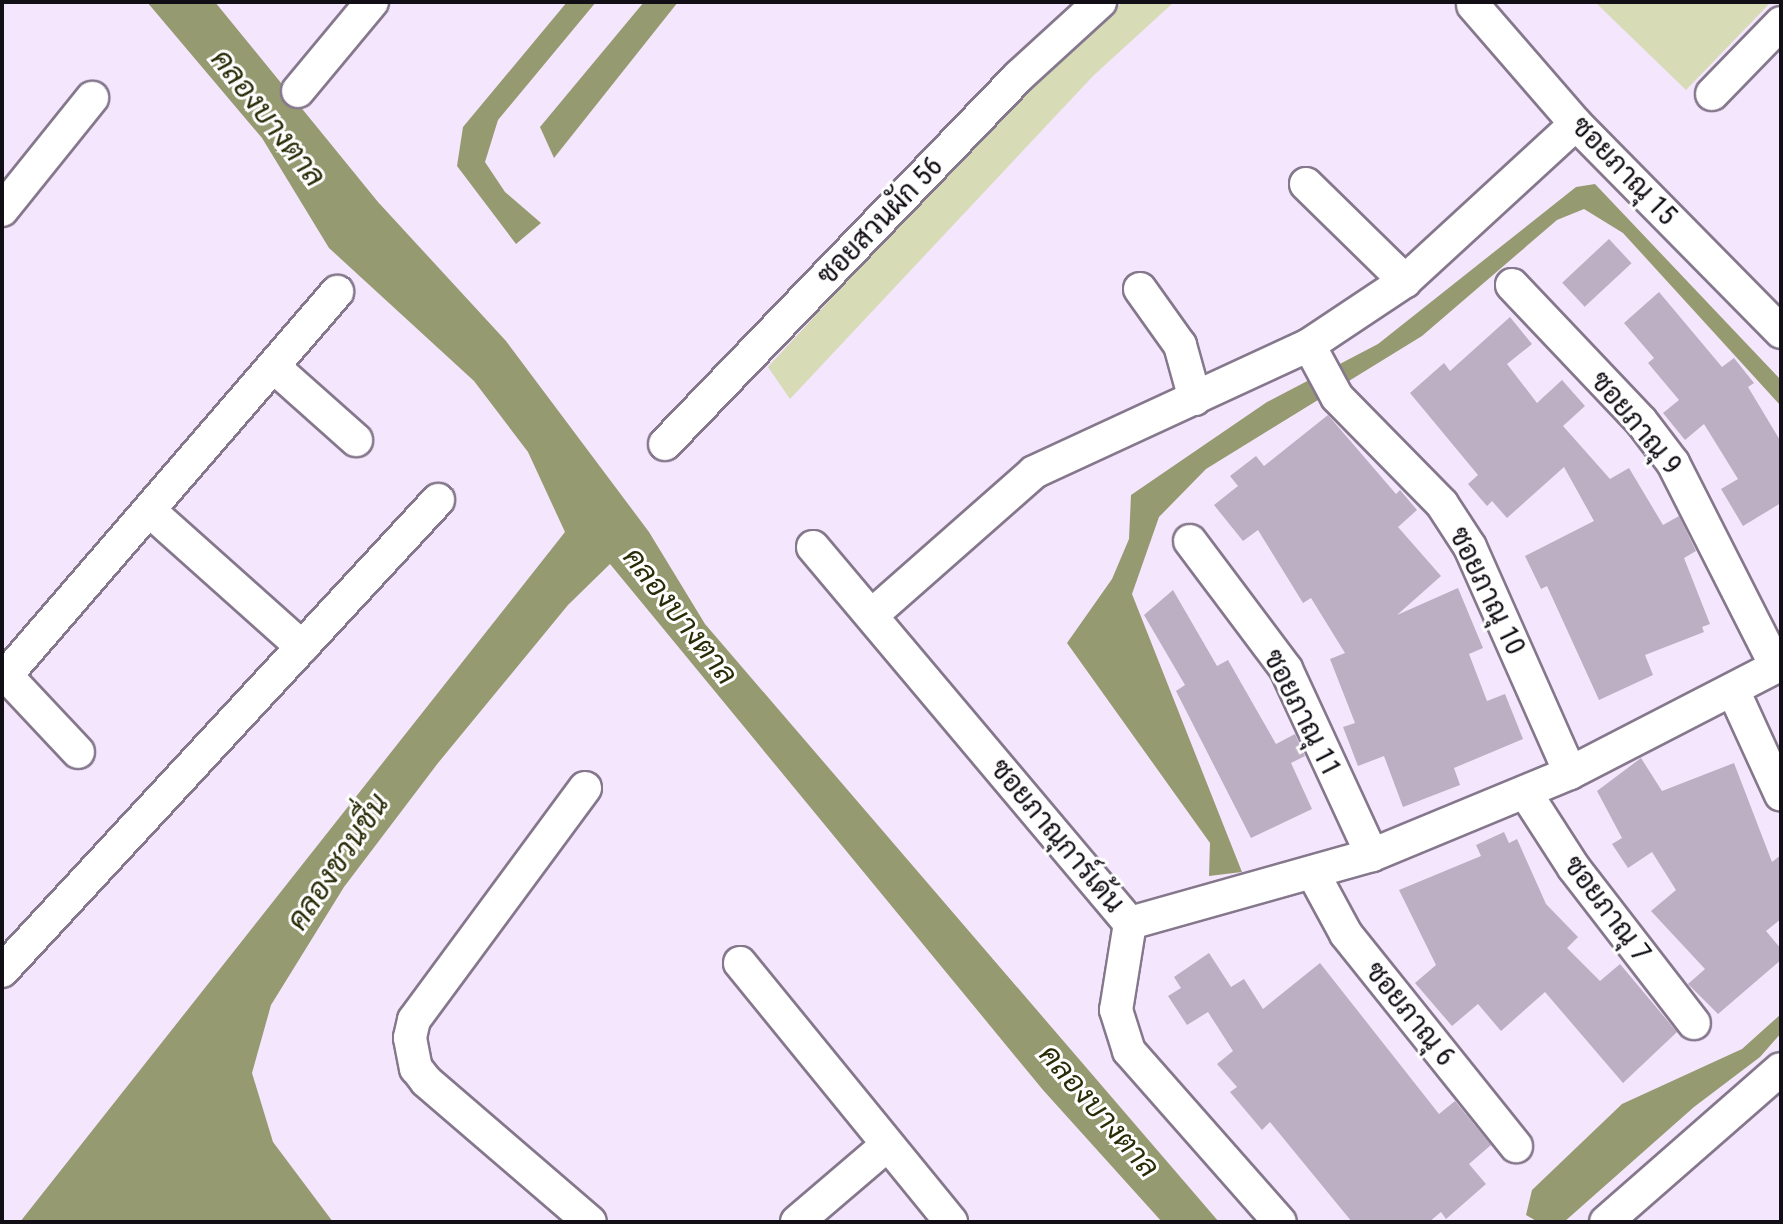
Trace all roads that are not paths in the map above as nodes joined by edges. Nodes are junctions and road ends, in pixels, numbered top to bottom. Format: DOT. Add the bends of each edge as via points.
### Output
graph roads {
  1 [pos="372,2"];
  2 [pos="1100,2"];
  3 [pos="1473,5"];
  4 [pos="1781,23"];
  5 [pos="298,91"];
  6 [pos="1712,94"];
  7 [pos="92,98"];
  8 [pos="1576,124"];
  9 [pos="1306,184"];
  10 [pos="2,210"];
  11 [pos="1405,281"];
  12 [pos="1512,285"];
  13 [pos="1140,289"];
  14 [pos="337,292"];
  15 [pos="1781,332"];
  16 [pos="1315,356"];
  17 [pos="274,367"];
  18 [pos="1195,399"];
  19 [pos="356,440"];
  20 [pos="665,444"];
  21 [pos="438,500"];
  22 [pos="150,511"];
  23 [pos="1190,541"];
  24 [pos="813,547"];
  25 [pos="872,615"];
  26 [pos="302,647"];
  27 [pos="1779,665"];
  28 [pos="3,675"];
  29 [pos="1733,690"];
  30 [pos="78,752"];
  31 [pos="1570,773"];
  32 [pos="585,788"];
  33 [pos="1525,792"];
  34 [pos="1781,795"];
  35 [pos="1372,855"];
  36 [pos="1314,875"];
  37 [pos="1130,923"];
  38 [pos="740,963"];
  39 [pos="2,971"];
  40 [pos="1694,1023"];
  41 [pos="1781,1069"];
  42 [pos="886,1146"];
  43 [pos="1516,1146"];
  44 [pos="1623,1218"];
  45 [pos="590,1222"];
  46 [pos="797,1222"];
  47 [pos="951,1222"];
  48 [pos="1280,1222"];
  1 -- 5 [label="street"];
  2 -- 20 [label="street, ซอยสวนผัก 56" via="1019,76"];
  3 -- 8 [label="street, ซอยภาณุ 15"];
  4 -- 6 [label="street"];
  7 -- 10 [label="street"];
  8 -- 11 [label="street"];
  8 -- 15 [label="street, ซอยภาณุ 15"];
  9 -- 11 [label="street"];
  11 -- 16 [label="street"];
  12 -- 27 [label="street, ซอยภาณุ 9" via="1641,421 1673,463"];
  13 -- 18 [label="street" via="1180,345"];
  14 -- 17 [label="street"];
  16 -- 18 [label="street"];
  16 -- 31 [label="street, ซอยภาณุ 10" via="1337,397 1442,504 1470,547"];
  17 -- 19 [label="street"];
  17 -- 22 [label="street"];
  18 -- 25 [label="street" via="1034,472"];
  21 -- 26 [label="street"];
  22 -- 26 [label="street"];
  22 -- 28 [label="street"];
  23 -- 35 [label="street, ซอยภาณุ 11" via="1286,669"];
  24 -- 25 [label="street, ซอยภาณุการ์เด้น"];
  25 -- 37 [label="street, ซอยภาณุการ์เด้น"];
  26 -- 39 [label="street"];
  27 -- 29 [label="street"];
  28 -- 30 [label="street"];
  29 -- 31 [label="street"];
  29 -- 34 [label="street"];
  31 -- 33 [label="street"];
  32 -- 45 [label="street" via="414,1020 410,1038 416,1068 426,1081"];
  33 -- 35 [label="street"];
  33 -- 40 [label="street, ซอยภาณุ 7" via="1574,868"];
  35 -- 36 [label="street"];
  36 -- 37 [label="street"];
  36 -- 43 [label="street, ซอยภาณุ 6" via="1346,934"];
  37 -- 48 [label="street, ซอยภาณุการ์เด้น" via="1116,1010 1129,1051"];
  38 -- 42 [label="street"];
  41 -- 44 [label="street"];
  42 -- 46 [label="street"];
  42 -- 47 [label="street"];
}
